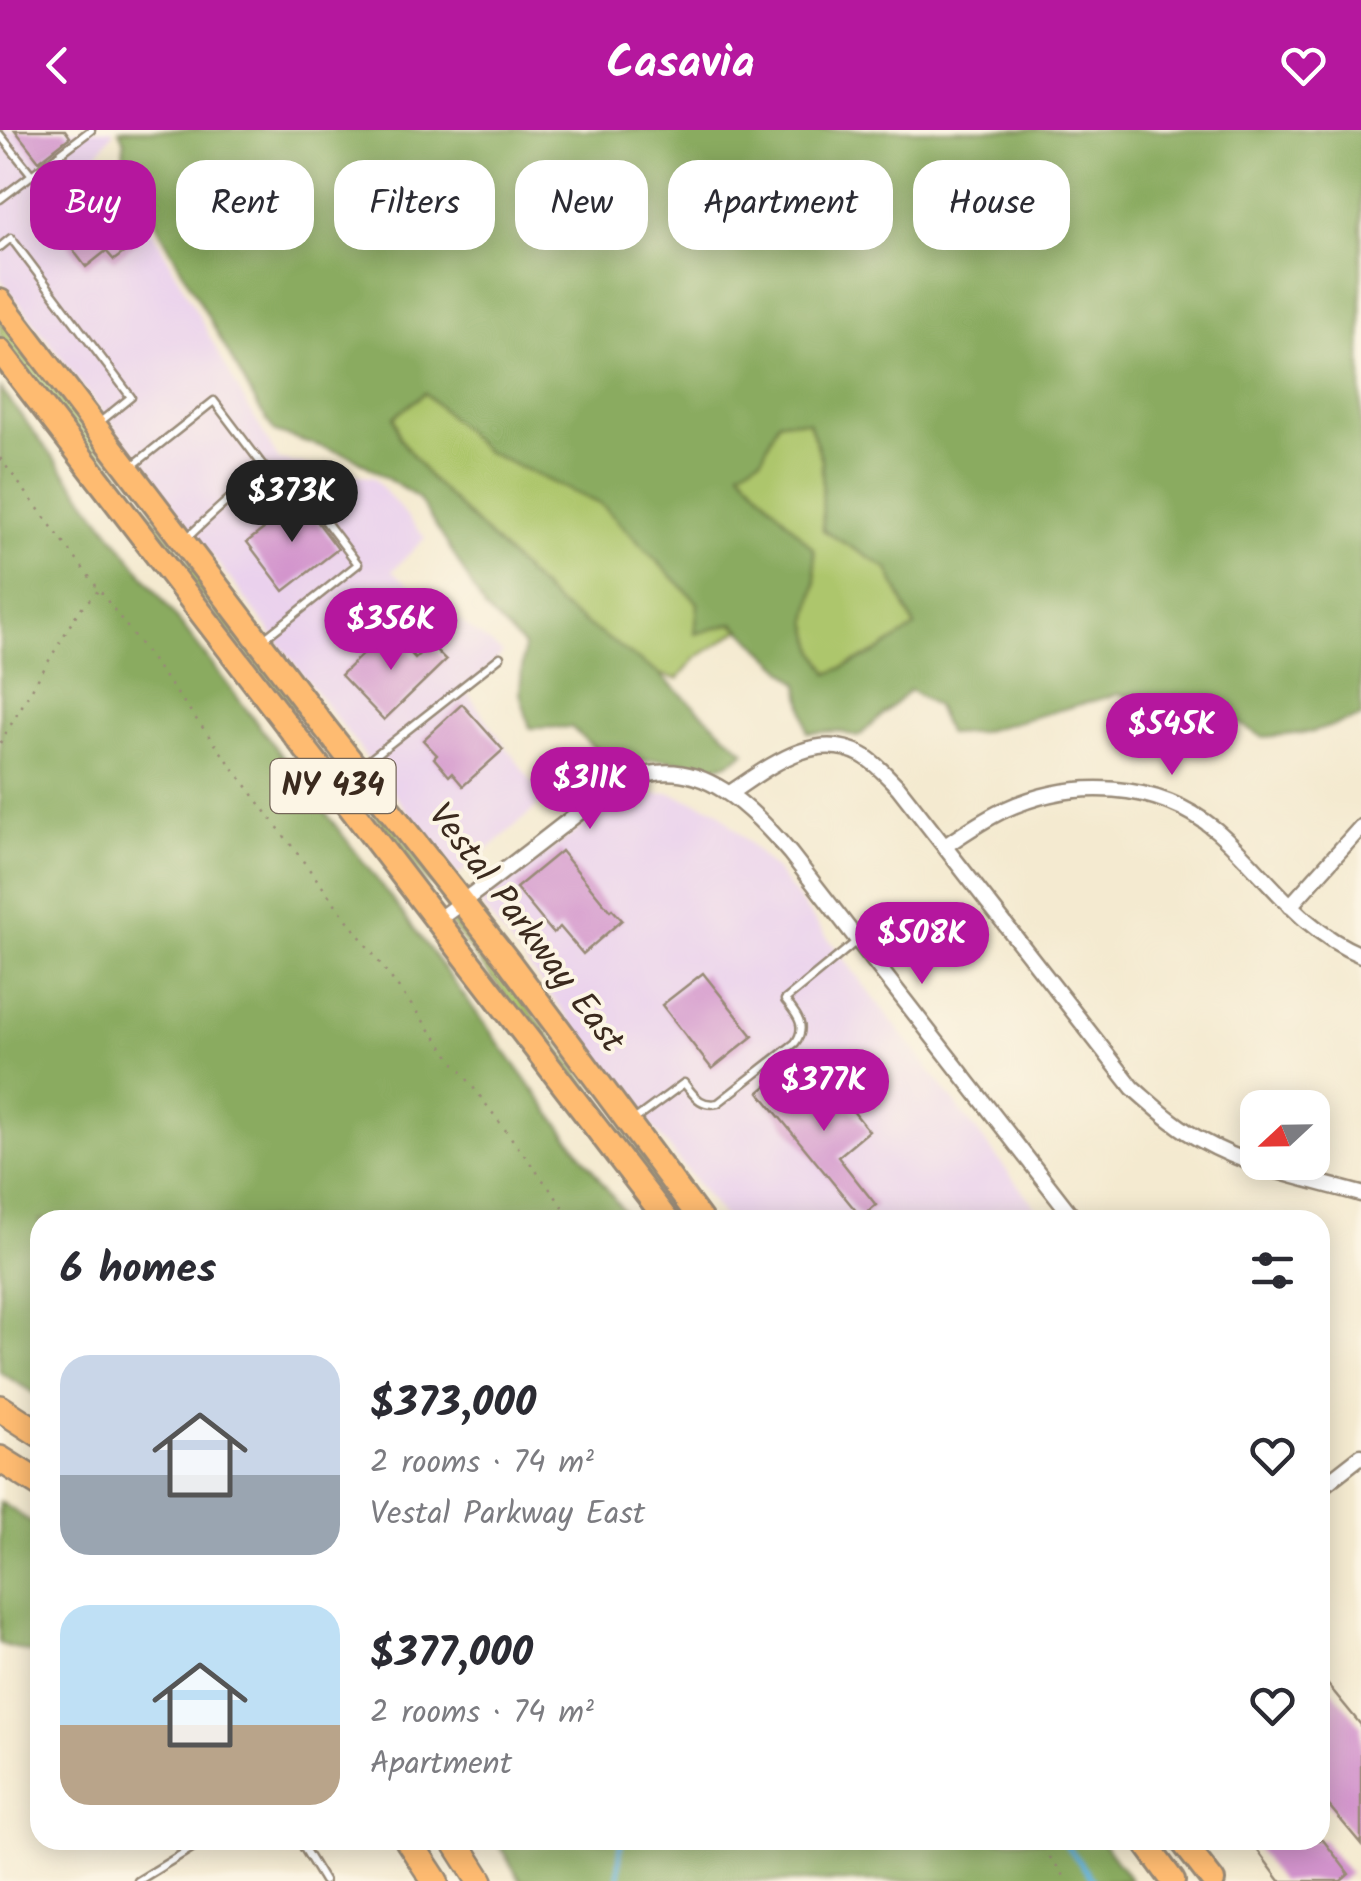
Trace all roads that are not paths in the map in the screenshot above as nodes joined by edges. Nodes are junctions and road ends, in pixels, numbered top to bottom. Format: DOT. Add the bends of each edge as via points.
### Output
graph roads {
  1 [pos="90,130"];
  2 [pos="0,135"];
  3 [pos="51,160"];
  4 [pos="30,172"];
  5 [pos="30,176"];
  6 [pos="0,199"];
  7 [pos="0,247"];
  8 [pos="0,301"];
  9 [pos="0,350"];
  10 [pos="95,426"];
  11 [pos="128,469"];
  12 [pos="268,471"];
  13 [pos="183,541"];
  14 [pos="260,642"];
  15 [pos="500,657"];
  16 [pos="358,769"];
  17 [pos="730,794"];
  18 [pos="1361,827"];
  19 [pos="945,846"];
  20 [pos="462,902"];
  21 [pos="1290,906"];
  22 [pos="436,921"];
  23 [pos="858,940"];
  24 [pos="1361,955"];
  25 [pos="629,1123"];
  26 [pos="1361,1194"];
  27 [pos="659,1210"];
  28 [pos="694,1210"];
  29 [pos="1067,1210"];
  30 [pos="0,1408"];
  31 [pos="30,1428"];
  32 [pos="1361,1456"];
  33 [pos="0,1459"];
  34 [pos="30,1478"];
  35 [pos="1330,1480"];
  36 [pos="189,1850"];
  37 [pos="305,1850"];
  38 [pos="398,1850"];
  39 [pos="415,1850"];
  40 [pos="460,1850"];
  41 [pos="1150,1850"];
  42 [pos="1189,1850"];
  43 [pos="138,1881"];
  44 [pos="324,1881"];
  45 [pos="414,1881"];
  46 [pos="435,1881"];
  47 [pos="480,1881"];
  48 [pos="1173,1881"];
  49 [pos="1213,1881"];
  1 -- 3 [label="lane"];
  2 -- 4 [label="lane"];
  5 -- 6 [label="lane"];
  7 -- 10 [label="lane" via="11,238 131,397"];
  8 -- 10 [label="main road, Vestal Parkway East / NY 434"];
  9 -- 22 [label="main road, Vestal Parkway East / NY 434"];
  10 -- 11 [label="main road, Vestal Parkway East / NY 434"];
  11 -- 12 [label="lane" via="214,402"];
  11 -- 13 [label="main road, Vestal Parkway East / NY 434"];
  12 -- 13 [label="lane"];
  12 -- 14 [label="lane" via="286,472 358,564"];
  13 -- 14 [label="main road, Vestal Parkway East / NY 434"];
  14 -- 16 [label="main road, Vestal Parkway East / NY 434"];
  15 -- 16 [label="lane"];
  16 -- 20 [label="main road, Vestal Parkway East / NY 434"];
  17 -- 19 [label="street" via="807,748 850,750 898,786"];
  17 -- 20 [label="street" via="697,777 667,772 632,779"];
  17 -- 23 [label="street" via="756,813"];
  18 -- 21 [label="street"];
  19 -- 21 [label="street" via="1028,801 1073,790 1138,792 1215,830"];
  19 -- 26 [label="street" via="1133,1088 1172,1122 1232,1155"];
  20 -- 22 [label="street"];
  20 -- 25 [label="main road, Vestal Parkway East / NY 434"];
  21 -- 24 [label="street" via="1328,939"];
  22 -- 27 [label="main road, Vestal Parkway East / NY 434"];
  23 -- 25 [label="lane" via="785,1000 802,1027 795,1043 718,1102 699,1101 684,1083"];
  23 -- 29 [label="street"];
  25 -- 28 [label="main road, Vestal Parkway East / NY 434"];
  30 -- 31 [label="highway"];
  32 -- 35 [label="street"];
  33 -- 34 [label="highway"];
  36 -- 43 [label="lane"];
  37 -- 44 [label="lane"];
  38 -- 45 [label="highway"];
  39 -- 46 [label="highway"];
  40 -- 47 [label="highway"];
  41 -- 48 [label="main road"];
  42 -- 49 [label="main road"];
}
